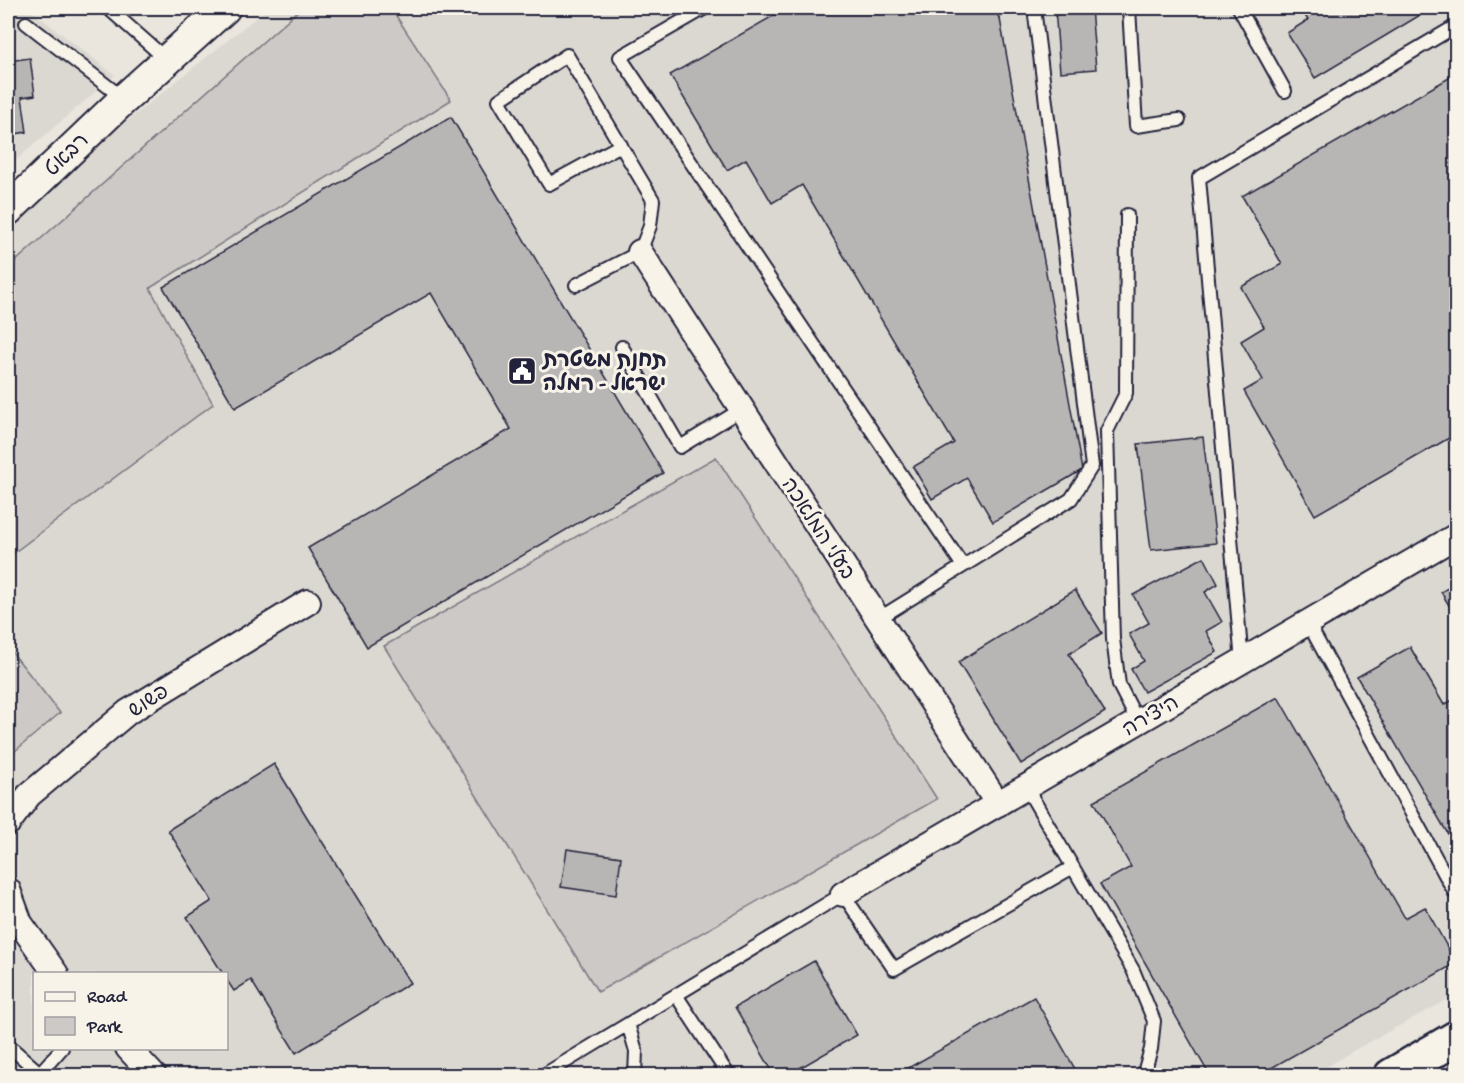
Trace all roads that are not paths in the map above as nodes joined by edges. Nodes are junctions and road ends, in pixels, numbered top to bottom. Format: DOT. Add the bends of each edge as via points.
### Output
graph roads {
  1 [pos="108,8"];
  2 [pos="225,8"];
  3 [pos="705,8"];
  4 [pos="1034,8"];
  5 [pos="1129,8"];
  6 [pos="1239,8"];
  7 [pos="26,23"];
  8 [pos="1456,26"];
  9 [pos="167,60"];
  10 [pos="1285,92"];
  11 [pos="123,99"];
  12 [pos="1179,120"];
  13 [pos="621,145"];
  14 [pos="8,188"];
  15 [pos="8,210"];
  16 [pos="1128,215"];
  17 [pos="640,252"];
  18 [pos="576,285"];
  19 [pos="622,347"];
  20 [pos="742,409"];
  21 [pos="1456,536"];
  22 [pos="963,566"];
  23 [pos="308,602"];
  24 [pos="878,619"];
  25 [pos="1308,622"];
  26 [pos="1242,662"];
  27 [pos="1138,722"];
  28 [pos="1026,787"];
  29 [pos="998,804"];
  30 [pos="8,823"];
  31 [pos="1073,867"];
  32 [pos="8,890"];
  33 [pos="1455,892"];
  34 [pos="843,894"];
  35 [pos="8,937"];
  36 [pos="54,972"];
  37 [pos="676,995"];
  38 [pos="628,1024"];
  39 [pos="1456,1038"];
  40 [pos="8,1045"];
  41 [pos="60,1050"];
  42 [pos="130,1050"];
  43 [pos="41,1074"];
  44 [pos="154,1076"];
  45 [pos="542,1076"];
  46 [pos="635,1076"];
  47 [pos="729,1076"];
  48 [pos="1143,1076"];
  49 [pos="1391,1076"];
  1 -- 9 [label="lane"];
  2 -- 9 [label="street, רבאט"];
  3 -- 22 [label="lane" via="620,57"];
  4 -- 22 [label="lane" via="1092,466 1071,499"];
  5 -- 12 [label="lane" via="1136,126"];
  6 -- 10 [label="lane"];
  7 -- 11 [label="lane"];
  8 -- 26 [label="lane" via="1199,178"];
  9 -- 11 [label="street, רבאט"];
  11 -- 14 [label="street, רבאט"];
  11 -- 15 [label="street, רבאט"];
  13 -- 13 [label="lane" via="567,55 499,100 549,184"];
  13 -- 17 [label="lane" via="653,200 650,226"];
  16 -- 27 [label="lane" via="1126,393 1107,431 1113,639 1119,685"];
  17 -- 18 [label="lane"];
  17 -- 20 [label="street, בעלי המלאכה"];
  19 -- 20 [label="lane" via="680,447"];
  20 -- 24 [label="street, בעלי המלאכה"];
  21 -- 25 [label="street, היצירה"];
  22 -- 24 [label="lane"];
  23 -- 30 [label="street, פשוש" via="128,712 29,795"];
  24 -- 29 [label="street, בעלי המלאכה"];
  25 -- 26 [label="street, היצירה"];
  25 -- 33 [label="lane"];
  26 -- 27 [label="street, היצירה"];
  27 -- 28 [label="street, היצירה"];
  28 -- 29 [label="street, היצירה"];
  28 -- 31 [label="lane"];
  29 -- 34 [label="street, היצירה"];
  31 -- 34 [label="lane" via="894,969"];
  31 -- 48 [label="lane" via="1134,970 1154,1021"];
  32 -- 36 [label="street" via="20,923"];
  34 -- 37 [label="lane"];
  35 -- 36 [label="street"];
  37 -- 38 [label="lane"];
  37 -- 47 [label="lane"];
  38 -- 45 [label="lane"];
  38 -- 46 [label="lane" via="636,1051"];
  39 -- 49 [label="main road"];
  40 -- 43 [label="lane"];
  41 -- 43 [label="lane"];
  42 -- 44 [label="street"];
}
